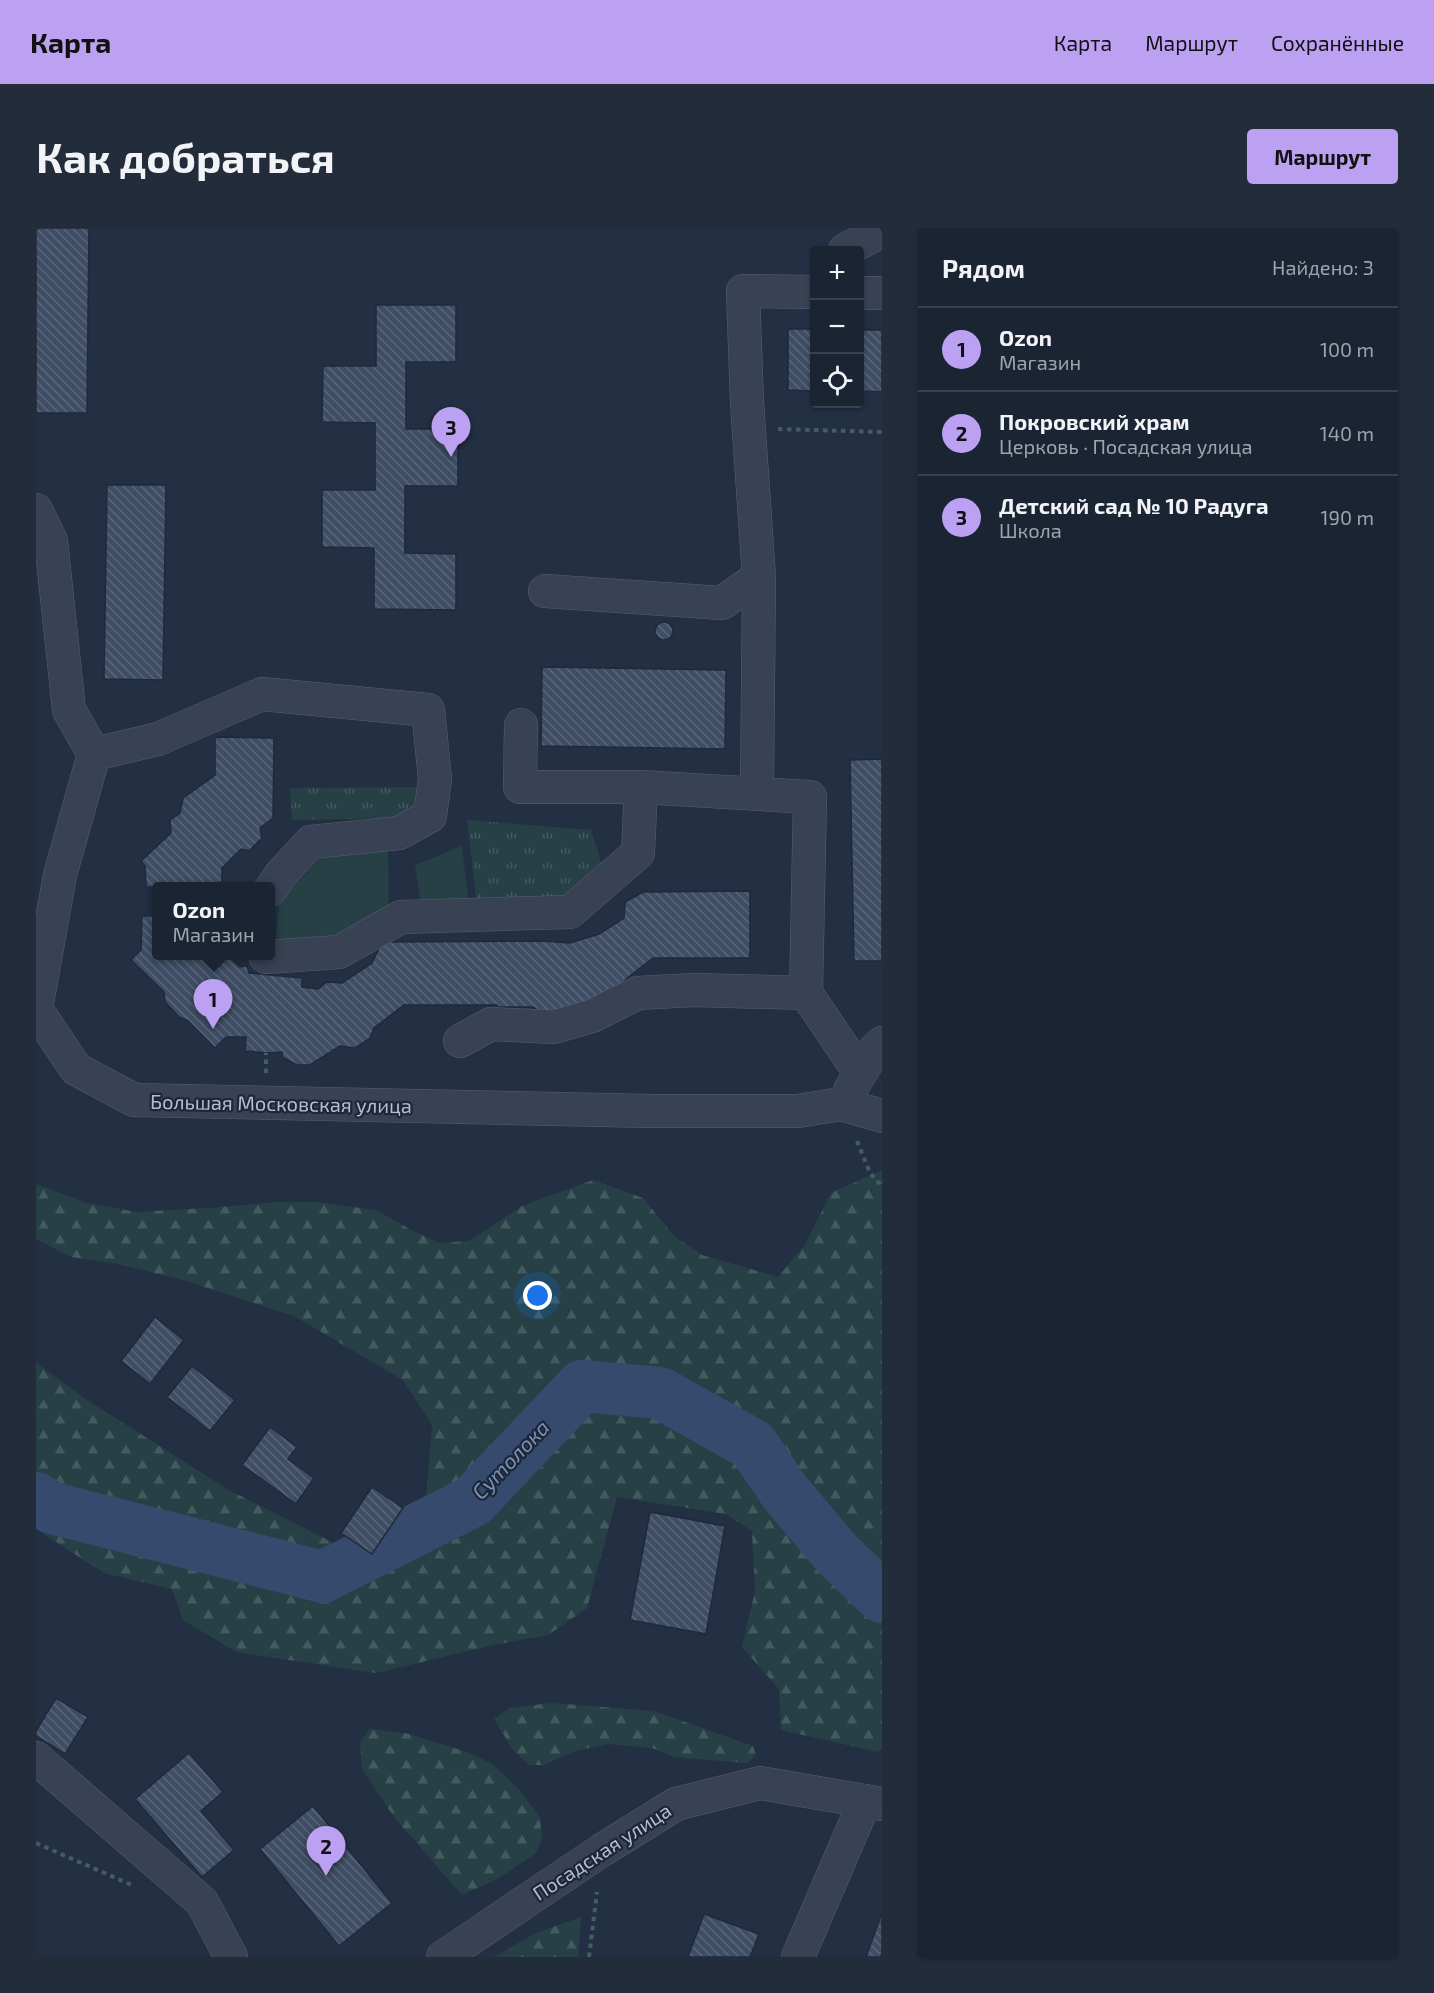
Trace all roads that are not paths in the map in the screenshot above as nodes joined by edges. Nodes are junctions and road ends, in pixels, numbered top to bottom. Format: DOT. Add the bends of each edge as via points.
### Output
graph roads {
  1 [pos="882,231"];
  2 [pos="853,246"];
  3 [pos="810,269"];
  4 [pos="769,292"];
  5 [pos="810,292"];
  6 [pos="864,293"];
  7 [pos="882,294"];
  8 [pos="36,510"];
  9 [pos="759,577"];
  10 [pos="545,591"];
  11 [pos="521,725"];
  12 [pos="94,754"];
  13 [pos="640,787"];
  14 [pos="757,794"];
  15 [pos="275,883"];
  16 [pos="275,956"];
  17 [pos="806,993"];
  18 [pos="460,1041"];
  19 [pos="882,1043"];
  20 [pos="860,1073"];
  21 [pos="841,1104"];
  22 [pos="882,1116"];
  23 [pos="36,1758"];
  24 [pos="873,1802"];
  25 [pos="231,1957"];
  26 [pos="443,1957"];
  27 [pos="798,1957"];
  1 -- 2 [label="street"];
  3 -- 4 [label="street"];
  4 -- 5 [label="street"];
  4 -- 9 [label="street" via="743,291"];
  6 -- 7 [label="street"];
  8 -- 12 [label="street" via="51,541 69,710"];
  9 -- 10 [label="street" via="722,603"];
  9 -- 14 [label="street"];
  11 -- 13 [label="street" via="520,786"];
  12 -- 15 [label="street" via="158,739 262,694 428,710 435,779 430,816 399,833 311,842"];
  12 -- 21 [label="street, Большая Московская улица" via="60,875 36,1009 76,1070 134,1100 651,1111 798,1111"];
  13 -- 14 [label="street"];
  13 -- 16 [label="street" via="638,853 570,912 401,917 339,952"];
  14 -- 17 [label="street" via="810,797"];
  17 -- 18 [label="street" via="638,993 592,1016 554,1027 491,1024"];
  17 -- 20 [label="street"];
  19 -- 20 [label="street"];
  20 -- 21 [label="street"];
  21 -- 22 [label="street"];
  23 -- 25 [label="street" via="202,1902"];
  24 -- 26 [label="street, Посадская улица" via="760,1783 676,1804"];
  24 -- 27 [label="street"];
}
